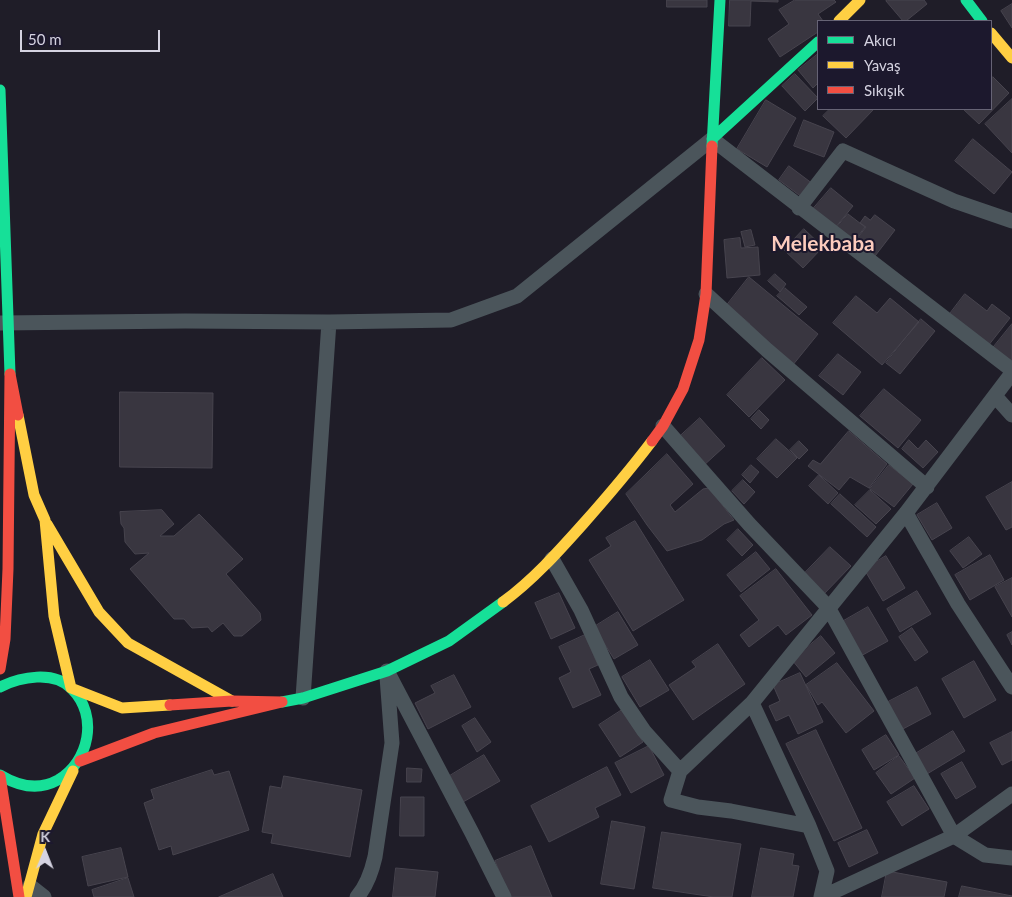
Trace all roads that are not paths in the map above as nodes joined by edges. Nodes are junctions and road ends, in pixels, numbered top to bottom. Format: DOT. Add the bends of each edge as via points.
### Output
graph roads {
  1 [pos="720,0"];
  2 [pos="860,0"];
  3 [pos="966,0"];
  4 [pos="840,20"];
  5 [pos="981,20"];
  6 [pos="992,35"];
  7 [pos="817,43"];
  8 [pos="1012,58"];
  9 [pos="0,90"];
  10 [pos="712,139"];
  11 [pos="800,208"];
  12 [pos="1012,221"];
  13 [pos="706,294"];
  14 [pos="329,322"];
  15 [pos="4,323"];
  16 [pos="1012,372"];
  17 [pos="10,374"];
  18 [pos="995,396"];
  19 [pos="1012,415"];
  20 [pos="663,426"];
  21 [pos="927,487"];
  22 [pos="906,514"];
  23 [pos="45,520"];
  24 [pos="0,531"];
  25 [pos="8,542"];
  26 [pos="552,559"];
  27 [pos="828,607"];
  28 [pos="0,669"];
  29 [pos="387,671"];
  30 [pos="0,687"];
  31 [pos="1012,687"];
  32 [pos="71,688"];
  33 [pos="303,698"];
  34 [pos="232,701"];
  35 [pos="282,702"];
  36 [pos="752,703"];
  37 [pos="77,765"];
  38 [pos="680,771"];
  39 [pos="0,776"];
  40 [pos="1012,794"];
  41 [pos="809,826"];
  42 [pos="954,836"];
  43 [pos="1012,858"];
  44 [pos="28,891"];
  45 [pos="19,897"];
  46 [pos="44,897"];
  47 [pos="357,897"];
  48 [pos="504,897"];
  49 [pos="822,897"];
  1 -- 10 [label="street"];
  2 -- 4 [label="street"];
  3 -- 5 [label="street"];
  6 -- 8 [label="street"];
  7 -- 10 [label="street"];
  9 -- 15 [label="street"];
  10 -- 11 [label="street"];
  10 -- 13 [label="street"];
  10 -- 14 [label="street" via="517,296 451,320"];
  11 -- 12 [label="street" via="843,151 954,201"];
  11 -- 16 [label="street"];
  13 -- 20 [label="street" via="699,340 683,389"];
  13 -- 21 [label="street"];
  14 -- 15 [label="street"];
  14 -- 33 [label="street"];
  15 -- 17 [label="street"];
  16 -- 18 [label="street"];
  17 -- 23 [label="street" via="34,495"];
  17 -- 25 [label="street"];
  18 -- 19 [label="street"];
  18 -- 21 [label="street"];
  20 -- 26 [label="street" via="623,479"];
  20 -- 27 [label="street"];
  21 -- 22 [label="street"];
  22 -- 27 [label="street"];
  22 -- 31 [label="street" via="958,604"];
  23 -- 32 [label="street" via="54,616"];
  23 -- 34 [label="street" via="99,612 128,643"];
  24 -- 25 [label="street"];
  25 -- 28 [label="street" via="5,638"];
  26 -- 29 [label="street" via="516,592 449,641"];
  26 -- 38 [label="street" via="581,610 620,697"];
  27 -- 36 [label="street"];
  27 -- 42 [label="street"];
  29 -- 33 [label="street"];
  29 -- 47 [label="street" via="392,743 375,857"];
  29 -- 48 [label="street"];
  30 -- 32 [label="street" via="24,677 39,677 54,679"];
  32 -- 34 [label="street" via="122,708"];
  32 -- 37 [label="street" via="86,715 88,730 87,746"];
  33 -- 35 [label="street"];
  34 -- 35 [label="street"];
  35 -- 37 [label="street" via="154,733"];
  36 -- 38 [label="street"];
  36 -- 41 [label="street"];
  37 -- 39 [label="street" via="62,779 46,786 29,787"];
  37 -- 44 [label="street" via="43,834"];
  38 -- 41 [label="street" via="671,800"];
  39 -- 45 [label="street"];
  40 -- 42 [label="street"];
  41 -- 49 [label="street" via="827,871"];
  42 -- 43 [label="street" via="985,855"];
  42 -- 49 [label="street"];
  44 -- 46 [label="street"];
}
